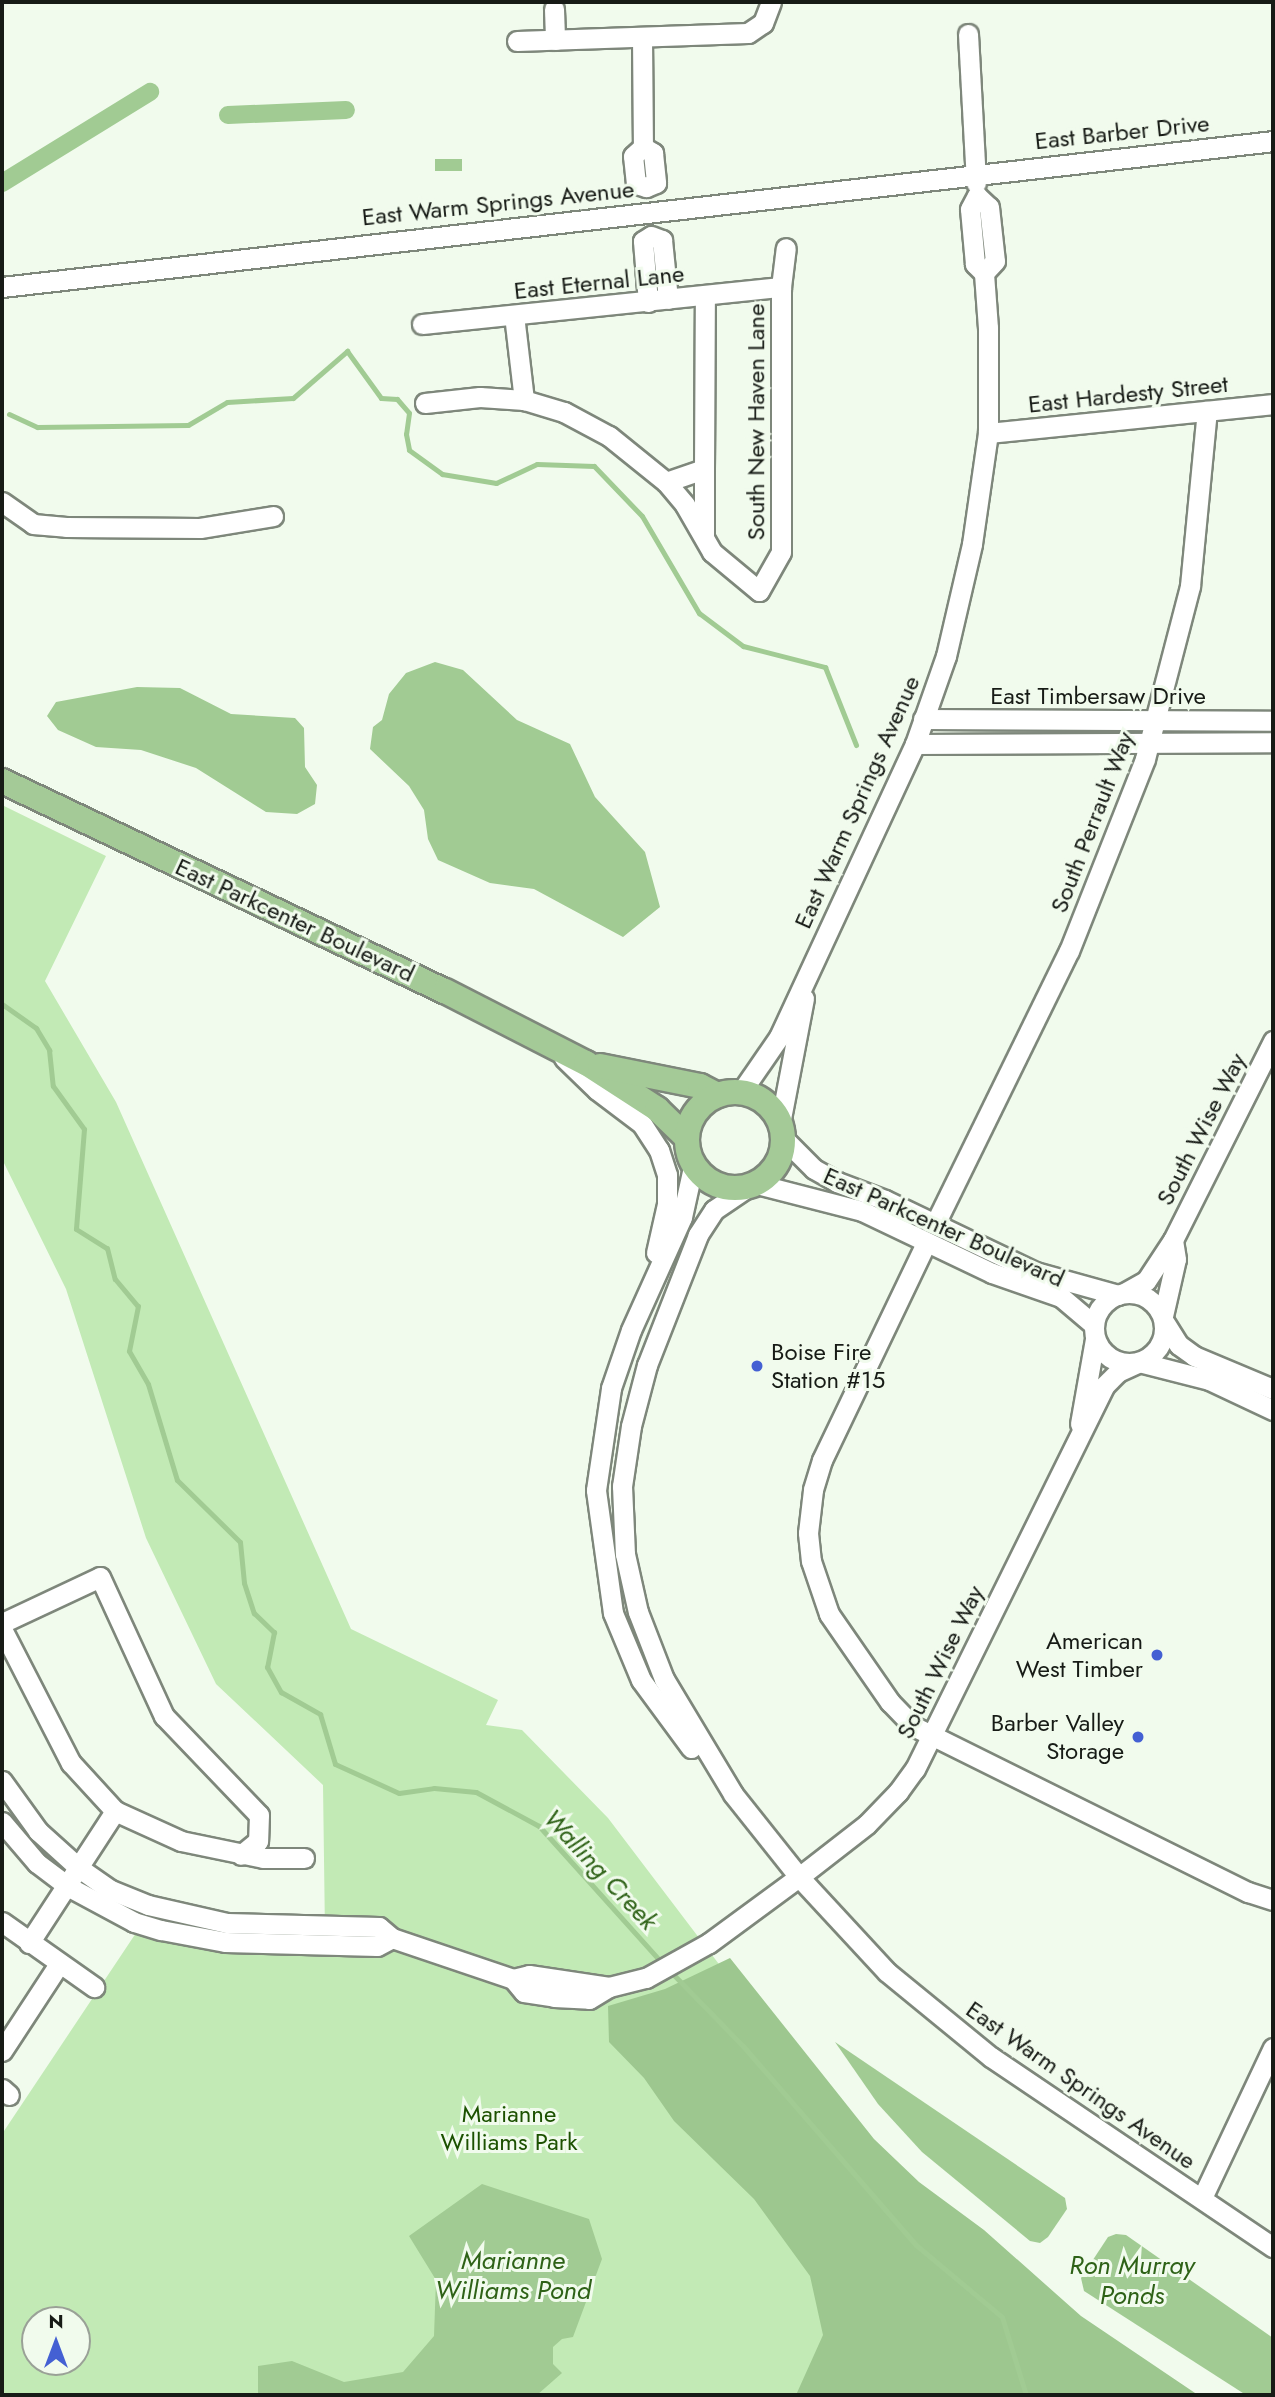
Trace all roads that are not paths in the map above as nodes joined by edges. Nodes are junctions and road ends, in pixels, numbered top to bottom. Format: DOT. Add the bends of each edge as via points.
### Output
graph roads {
  1 [pos="771,2"];
  2 [pos="554,9"];
  3 [pos="968,34"];
  4 [pos="642,37"];
  5 [pos="555,40"];
  6 [pos="517,41"];
  7 [pos="1273,141"];
  8 [pos="975,172"];
  9 [pos="648,210"];
  10 [pos="651,236"];
  11 [pos="786,248"];
  12 [pos="2,287"];
  13 [pos="781,287"];
  14 [pos="705,296"];
  15 [pos="668,299"];
  16 [pos="648,302"];
  17 [pos="514,315"];
  18 [pos="422,324"];
  19 [pos="524,400"];
  20 [pos="425,402"];
  21 [pos="1273,404"];
  22 [pos="1207,411"];
  23 [pos="989,433"];
  24 [pos="704,469"];
  25 [pos="666,482"];
  26 [pos="2,502"];
  27 [pos="273,516"];
  28 [pos="704,540"];
  29 [pos="923,719"];
  30 [pos="1273,721"];
  31 [pos="1156,723"];
  32 [pos="1273,742"];
  33 [pos="915,744"];
  34 [pos="1150,744"];
  35 [pos="2,781"];
  36 [pos="807,976"];
  37 [pos="1273,1041"];
  38 [pos="555,1048"];
  39 [pos="586,1063"];
  40 [pos="729,1094"];
  41 [pos="782,1131"];
  42 [pos="686,1137"];
  43 [pos="693,1167"];
  44 [pos="752,1185"];
  45 [pos="935,1224"];
  46 [pos="1173,1240"];
  47 [pos="926,1243"];
  48 [pos="1121,1294"];
  49 [pos="646,1295"];
  50 [pos="1164,1319"];
  51 [pos="1094,1332"];
  52 [pos="1139,1362"];
  53 [pos="1273,1389"];
  54 [pos="1273,1410"];
  55 [pos="1080,1433"];
  56 [pos="2,1623"];
  57 [pos="2,1629"];
  58 [pos="932,1735"];
  59 [pos="2,1782"];
  60 [pos="733,1794"];
  61 [pos="115,1811"];
  62 [pos="2,1822"];
  63 [pos="241,1855"];
  64 [pos="304,1858"];
  65 [pos="79,1868"];
  66 [pos="799,1877"];
  67 [pos="67,1885"];
  68 [pos="1273,1900"];
  69 [pos="2,1922"];
  70 [pos="392,1938"];
  71 [pos="29,1943"];
  72 [pos="59,1964"];
  73 [pos="94,1987"];
  74 [pos="1273,2048"];
  75 [pos="2,2051"];
  76 [pos="1202,2198"];
  77 [pos="1273,2247"];
  1 -- 4 [label="street" via="763,23 748,33"];
  2 -- 5 [label="street"];
  3 -- 8 [label="street"];
  4 -- 5 [label="street"];
  4 -- 9 [label="street" via="643,147 653,153 656,183 646,187"];
  5 -- 6 [label="street"];
  7 -- 8 [label="street, East Barber Drive"];
  8 -- 9 [label="street, East Warm Springs Avenue"];
  8 -- 23 [label="street, East Warm Springs Avenue" via="977,196 989,207 995,261 984,273"];
  9 -- 10 [label="street"];
  9 -- 12 [label="street, East Warm Springs Avenue"];
  10 -- 15 [label="street" via="662,240"];
  10 -- 16 [label="street" via="643,242"];
  11 -- 13 [label="street, South New Haven Lane"];
  13 -- 14 [label="street, East Eternal Lane"];
  13 -- 28 [label="street, South New Haven Lane" via="781,552 759,591"];
  14 -- 15 [label="street, East Eternal Lane"];
  14 -- 24 [label="street"];
  15 -- 16 [label="street, East Eternal Lane"];
  16 -- 17 [label="street, East Eternal Lane"];
  17 -- 18 [label="street, East Eternal Lane"];
  17 -- 19 [label="street"];
  19 -- 20 [label="street" via="480,397"];
  19 -- 25 [label="street" via="564,412 609,436"];
  21 -- 22 [label="street, East Hardesty Street"];
  22 -- 23 [label="street, East Hardesty Street"];
  22 -- 31 [label="street, South Perrault Way" via="1190,586"];
  23 -- 29 [label="street, East Warm Springs Avenue" via="972,544 946,656"];
  24 -- 25 [label="street"];
  24 -- 28 [label="street"];
  25 -- 28 [label="street"];
  26 -- 27 [label="street" via="33,524 65,527 200,528"];
  29 -- 31 [label="street, East Timbersaw Drive"];
  29 -- 33 [label="street, East Warm Springs Avenue"];
  30 -- 31 [label="street, East Timbersaw Drive"];
  31 -- 34 [label="street, South Perrault Way"];
  32 -- 34 [label="street, East Timbersaw Drive"];
  33 -- 34 [label="street, East Timbersaw Drive"];
  33 -- 36 [label="street, East Warm Springs Avenue"];
  34 -- 45 [label="street, South Perrault Way" via="1069,951"];
  35 -- 38 [label="main road, East Parkcenter Boulevard"];
  36 -- 40 [label="street, East Warm Springs Avenue" via="771,1052"];
  36 -- 41 [label="street, East Warm Springs Avenue"];
  37 -- 46 [label="street, South Wise Way"];
  38 -- 39 [label="main road, East Parkcenter Boulevard"];
  38 -- 49 [label="street" via="597,1090 642,1124 659,1150 667,1175 667,1204"];
  39 -- 40 [label="main road, East Parkcenter Boulevard"];
  39 -- 42 [label="main road, East Parkcenter Boulevard" via="657,1109"];
  40 -- 41 [label="main road" via="765,1103"];
  40 -- 42 [label="main road" via="696,1111"];
  41 -- 44 [label="main road" via="777,1164"];
  41 -- 45 [label="street, East Parkcenter Boulevard" via="814,1169"];
  42 -- 43 [label="main road"];
  43 -- 44 [label="main road" via="717,1186"];
  43 -- 49 [label="street, East Warm Springs Avenue" via="682,1217"];
  44 -- 47 [label="street, East Parkcenter Boulevard" via="862,1211"];
  44 -- 60 [label="street, East Warm Springs Avenue" via="715,1210 698,1235 647,1366 622,1486 630,1583 649,1646 704,1752"];
  45 -- 48 [label="street, East Parkcenter Boulevard" via="1035,1272"];
  46 -- 48 [label="street, South Wise Way" via="1146,1282"];
  46 -- 50 [label="street, South Wise Way" via="1176,1259"];
  47 -- 51 [label="street, East Parkcenter Boulevard" via="1061,1297"];
  47 -- 58 [label="street" via="822,1460 808,1533 818,1588 841,1633 890,1702 913,1726"];
  48 -- 50 [label="street" via="1146,1297"];
  48 -- 51 [label="street" via="1100,1308"];
  49 -- 60 [label="street, East Warm Springs Avenue" via="602,1427 596,1490 605,1576 613,1613 642,1680 700,1759"];
  50 -- 52 [label="street" via="1159,1348"];
  50 -- 53 [label="street" via="1179,1345 1194,1356"];
  51 -- 52 [label="street" via="1112,1359"];
  51 -- 55 [label="street, South Wise Way"];
  52 -- 54 [label="street" via="1209,1380"];
  52 -- 55 [label="street, South Wise Way" via="1118,1372 1104,1387"];
  55 -- 58 [label="street, South Wise Way"];
  56 -- 63 [label="street" via="100,1577 164,1716 259,1815 258,1841"];
  57 -- 61 [label="street" via="71,1763"];
  58 -- 66 [label="street, South Wise Way" via="898,1792 867,1824"];
  58 -- 68 [label="street" via="1248,1892"];
  59 -- 65 [label="street" via="38,1831"];
  60 -- 66 [label="street, East Warm Springs Avenue"];
  61 -- 63 [label="street" via="181,1841"];
  61 -- 65 [label="street"];
  62 -- 67 [label="street" via="37,1863"];
  63 -- 64 [label="street"];
  65 -- 67 [label="street"];
  65 -- 70 [label="street" via="111,1889 186,1917 228,1923 379,1927"];
  66 -- 70 [label="street, South Wise Way" via="663,1971 610,1987 529,1975 513,1979"];
  66 -- 76 [label="street, East Warm Springs Avenue" via="887,1972 991,2057"];
  67 -- 70 [label="street" via="134,1922 192,1938 377,1946"];
  67 -- 71 [label="street"];
  69 -- 71 [label="street"];
  71 -- 72 [label="street"];
  72 -- 73 [label="street"];
  72 -- 75 [label="street"];
  74 -- 76 [label="street"];
  76 -- 77 [label="street, East Warm Springs Avenue"];
}
